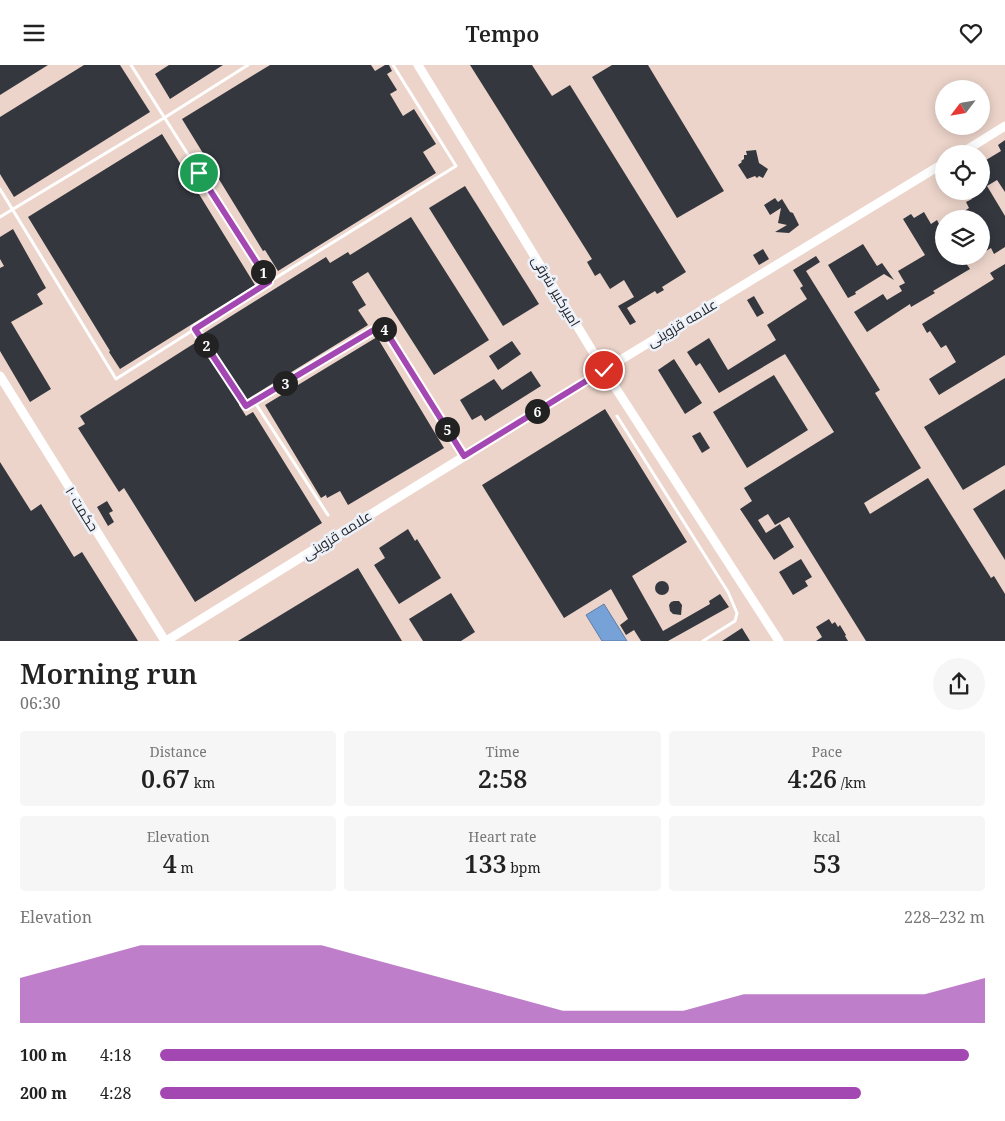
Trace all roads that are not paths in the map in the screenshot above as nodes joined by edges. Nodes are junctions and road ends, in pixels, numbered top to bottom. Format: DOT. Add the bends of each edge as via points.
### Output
graph roads {
  1 [pos="131,65"];
  2 [pos="248,65"];
  3 [pos="394,65"];
  4 [pos="418,65"];
  5 [pos="164,118"];
  6 [pos="1005,126"];
  7 [pos="974,145"];
  8 [pos="935,168"];
  9 [pos="0,189"];
  10 [pos="13,209"];
  11 [pos="0,217"];
  12 [pos="269,282"];
  13 [pos="195,329"];
  14 [pos="604,370"];
  15 [pos="0,376"];
  16 [pos="254,401"];
  17 [pos="617,416"];
  18 [pos="464,456"];
  19 [pos="328,515"];
  20 [pos="165,641"];
  21 [pos="703,641"];
  22 [pos="778,641"];
  1 -- 5 [label="lane"];
  2 -- 5 [label="lane"];
  3 -- 12 [label="lane" via="456,166"];
  4 -- 14 [label="street, امیرکبیر شرقی"];
  5 -- 10 [label="lane"];
  5 -- 12 [label="lane"];
  6 -- 7 [label="street"];
  8 -- 14 [label="street, علامه قزوینی"];
  9 -- 10 [label="lane"];
  10 -- 11 [label="lane"];
  10 -- 13 [label="lane" via="116,379"];
  12 -- 13 [label="lane"];
  13 -- 16 [label="lane" via="246,406"];
  14 -- 18 [label="street, علامه قزوینی"];
  14 -- 22 [label="street, امیرکبیر شرقی"];
  15 -- 20 [label="street, حکمت ۱۰"];
  16 -- 18 [label="lane" via="382,325"];
  16 -- 19 [label="lane"];
  17 -- 21 [label="lane" via="723,583 737,613 735,621"];
  18 -- 20 [label="street, علامه قزوینی"];
}
